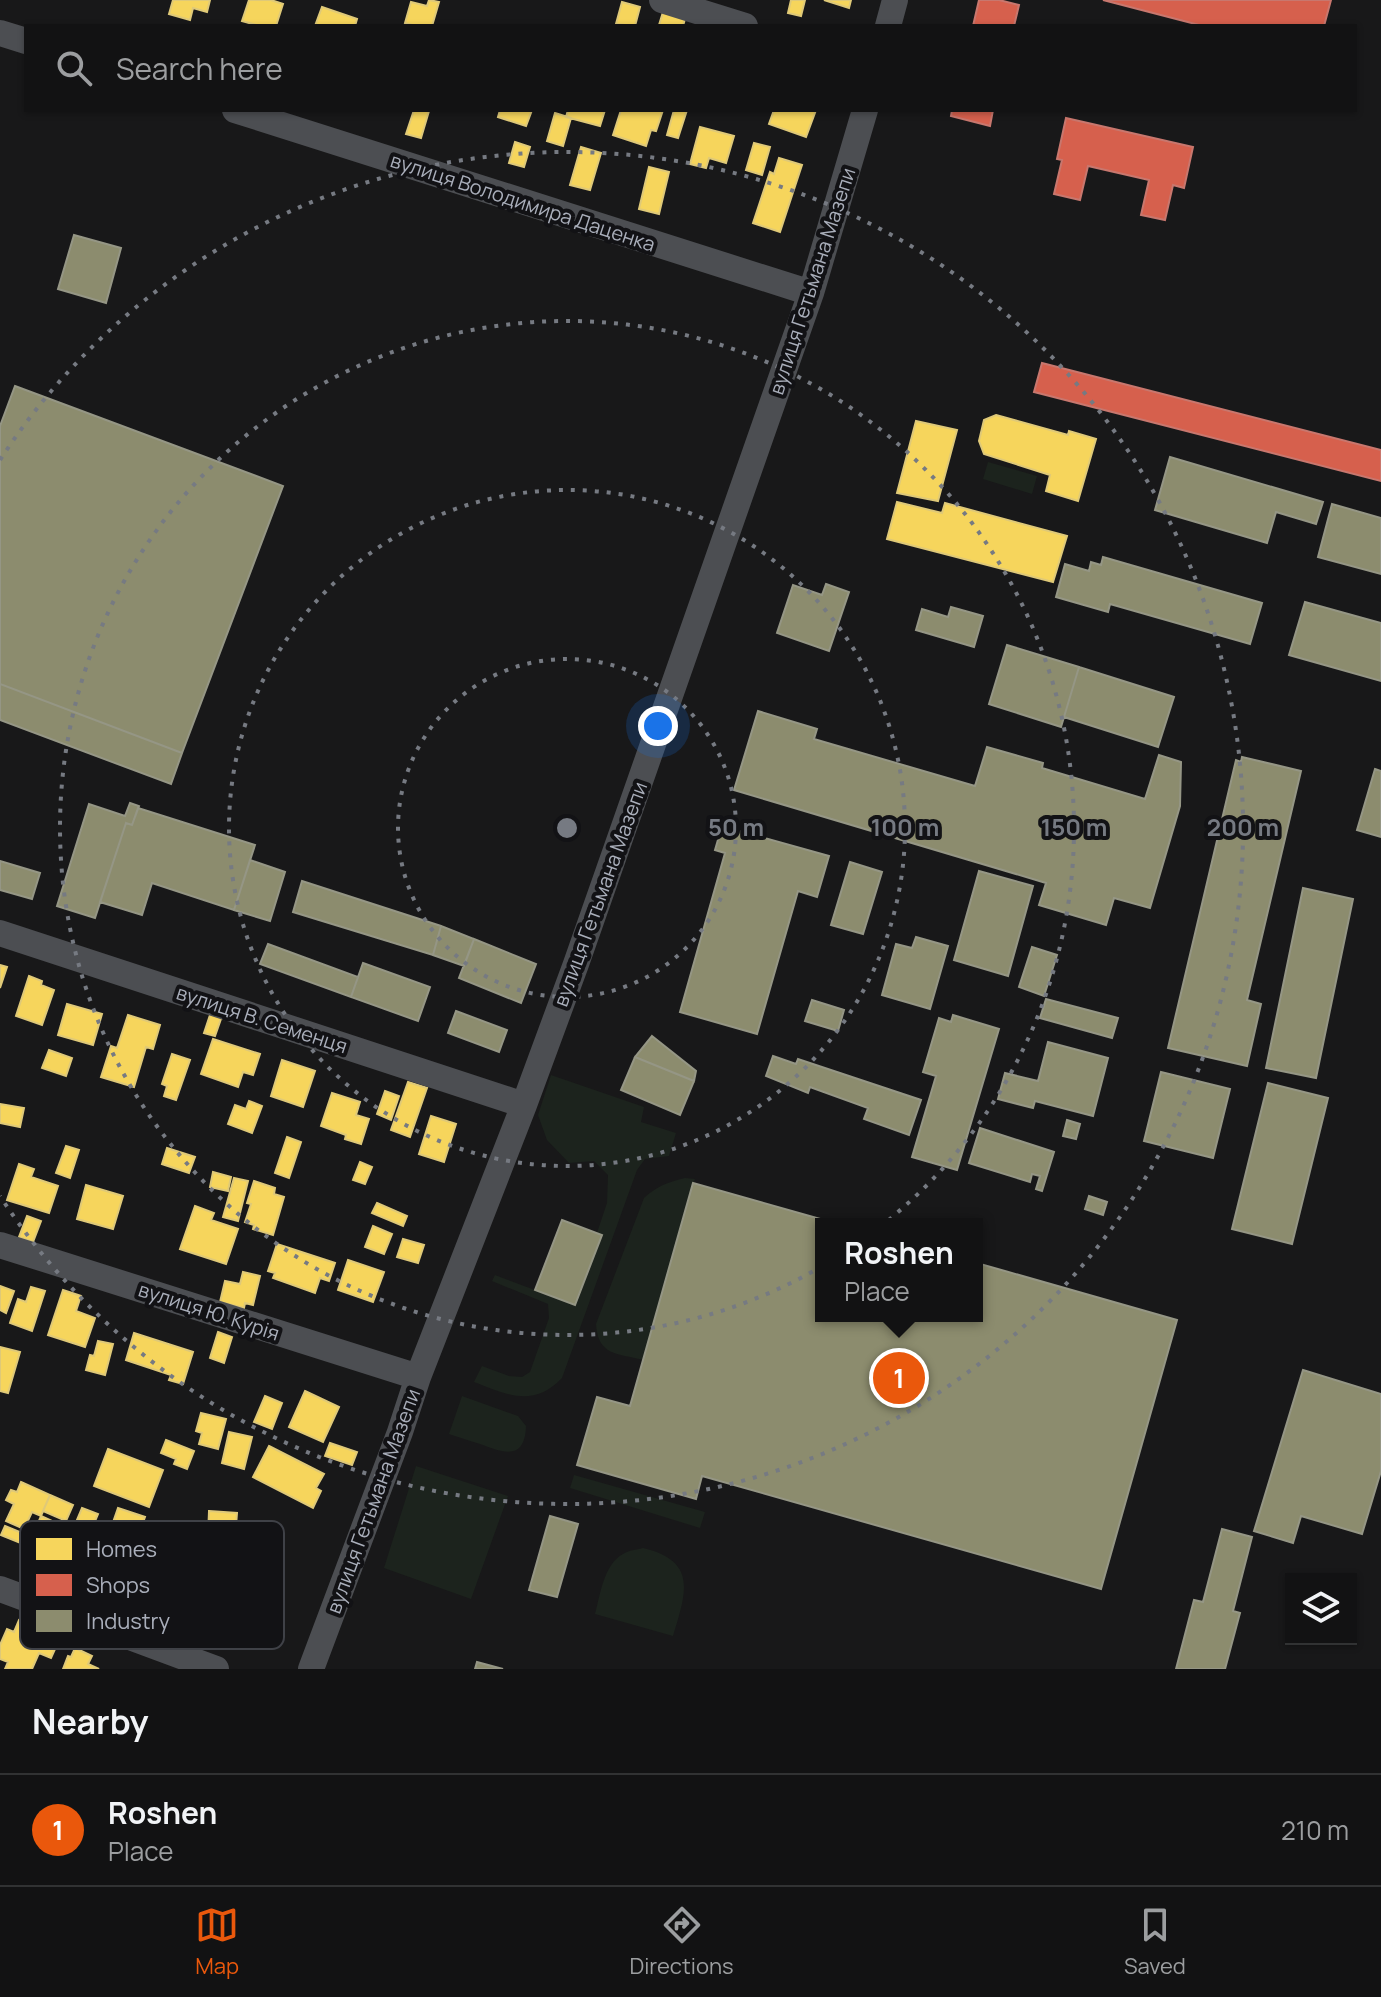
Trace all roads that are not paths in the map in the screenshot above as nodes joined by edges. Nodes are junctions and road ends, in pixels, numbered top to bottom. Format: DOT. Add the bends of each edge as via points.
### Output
graph roads {
  1 [pos="662,0"];
  2 [pos="895,0"];
  3 [pos="739,24"];
  4 [pos="889,24"];
  5 [pos="0,33"];
  6 [pos="24,40"];
  7 [pos="241,112"];
  8 [pos="864,112"];
  9 [pos="811,293"];
  10 [pos="0,933"];
  11 [pos="524,1105"];
  12 [pos="0,1245"];
  13 [pos="418,1377"];
  14 [pos="0,1589"];
  15 [pos="20,1596"];
  16 [pos="162,1649"];
  17 [pos="216,1669"];
  18 [pos="311,1669"];
  1 -- 3 [label="street"];
  2 -- 4 [label="street"];
  5 -- 6 [label="street"];
  7 -- 9 [label="street, вулиця Володимира Даценка"];
  8 -- 9 [label="street, вулиця Гетьмана Мазепи"];
  9 -- 11 [label="street, вулиця Гетьмана Мазепи"];
  10 -- 11 [label="street, вулиця В. Семенця"];
  11 -- 13 [label="street, вулиця Гетьмана Мазепи"];
  12 -- 13 [label="street, вулиця Ю. Курія"];
  13 -- 18 [label="street, вулиця Гетьмана Мазепи"];
  14 -- 15 [label="street"];
  16 -- 17 [label="street"];
}
